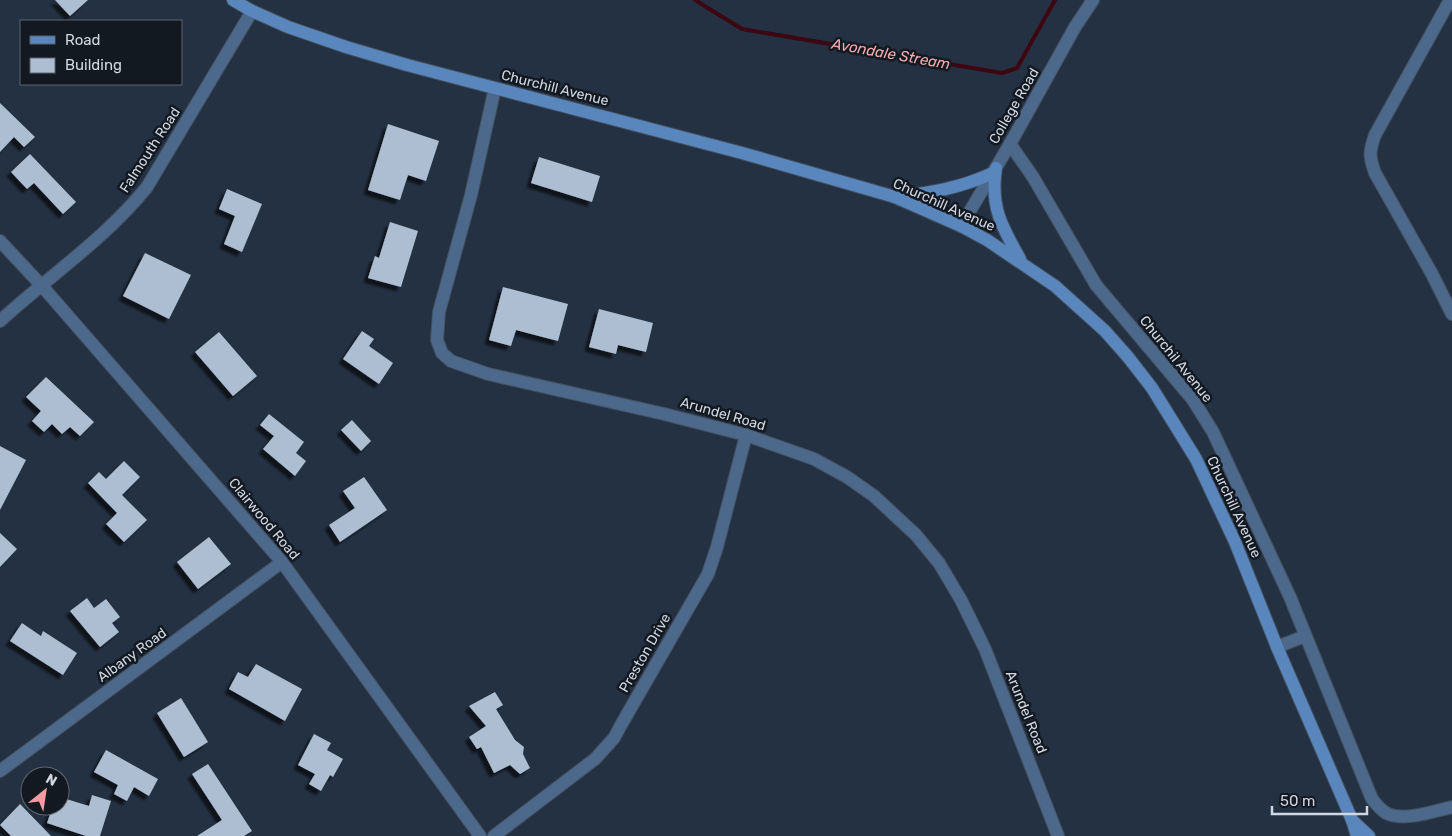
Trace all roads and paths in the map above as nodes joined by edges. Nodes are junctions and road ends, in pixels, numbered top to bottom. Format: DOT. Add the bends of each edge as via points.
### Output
graph roads {
  1 [pos="233,0"];
  2 [pos="1093,0"];
  3 [pos="1450,0"];
  4 [pos="252,12"];
  5 [pos="495,88"];
  6 [pos="1010,144"];
  7 [pos="994,170"];
  8 [pos="895,197"];
  9 [pos="961,226"];
  10 [pos="0,241"];
  11 [pos="1023,264"];
  12 [pos="42,286"];
  13 [pos="1452,314"];
  14 [pos="0,321"];
  15 [pos="746,435"];
  16 [pos="282,562"];
  17 [pos="1305,636"];
  18 [pos="1277,647"];
  19 [pos="0,771"];
  20 [pos="1452,807"];
  21 [pos="1352,820"];
  22 [pos="480,836"];
  23 [pos="494,836"];
  24 [pos="1058,836"];
  25 [pos="1357,836"];
  26 [pos="1369,836"];
  1 -- 4 [label="main road, Churchill Avenue"];
  2 -- 6 [label="street, College Road"];
  3 -- 13 [label="street" via="1374,134 1369,156 1375,173"];
  4 -- 5 [label="main road, Churchill Avenue" via="346,47"];
  4 -- 12 [label="street, Falmouth Road" via="147,187 111,227"];
  5 -- 8 [label="main road, Churchill Avenue" via="742,152"];
  5 -- 15 [label="street, Arundel Road" via="471,195 439,312 437,340 442,353 451,361 488,374"];
  6 -- 7 [label="street, College Road"];
  6 -- 17 [label="street, Churchil Avenue" via="1096,285 1194,400 1213,432"];
  7 -- 8 [label="main road" via="978,180 946,190"];
  7 -- 9 [label="street, College Road"];
  7 -- 11 [label="main road" via="996,213"];
  8 -- 9 [label="main road, Churchill Avenue"];
  9 -- 11 [label="main road, Churchill Avenue"];
  10 -- 12 [label="street, Clairwood Road"];
  11 -- 18 [label="main road, Churchill Avenue" via="1093,319 1152,388 1196,459 1235,542"];
  12 -- 14 [label="street, Falmouth Road"];
  12 -- 16 [label="street, Clairwood Road"];
  15 -- 23 [label="street, Preston Drive" via="708,574 618,732 594,758"];
  15 -- 24 [label="street, Arundel Road" via="814,458 847,477 903,521 939,563 985,650"];
  16 -- 19 [label="street, Albany Road"];
  16 -- 22 [label="street, Clairwood Road"];
  17 -- 18 [label="street"];
  17 -- 20 [label="street, Churchil Avenue" via="1372,799 1386,813 1397,816"];
  18 -- 21 [label="main road, Churchill Avenue"];
  21 -- 25 [label="main road, Churchill Avenue"];
  21 -- 26 [label="main road"];
}
